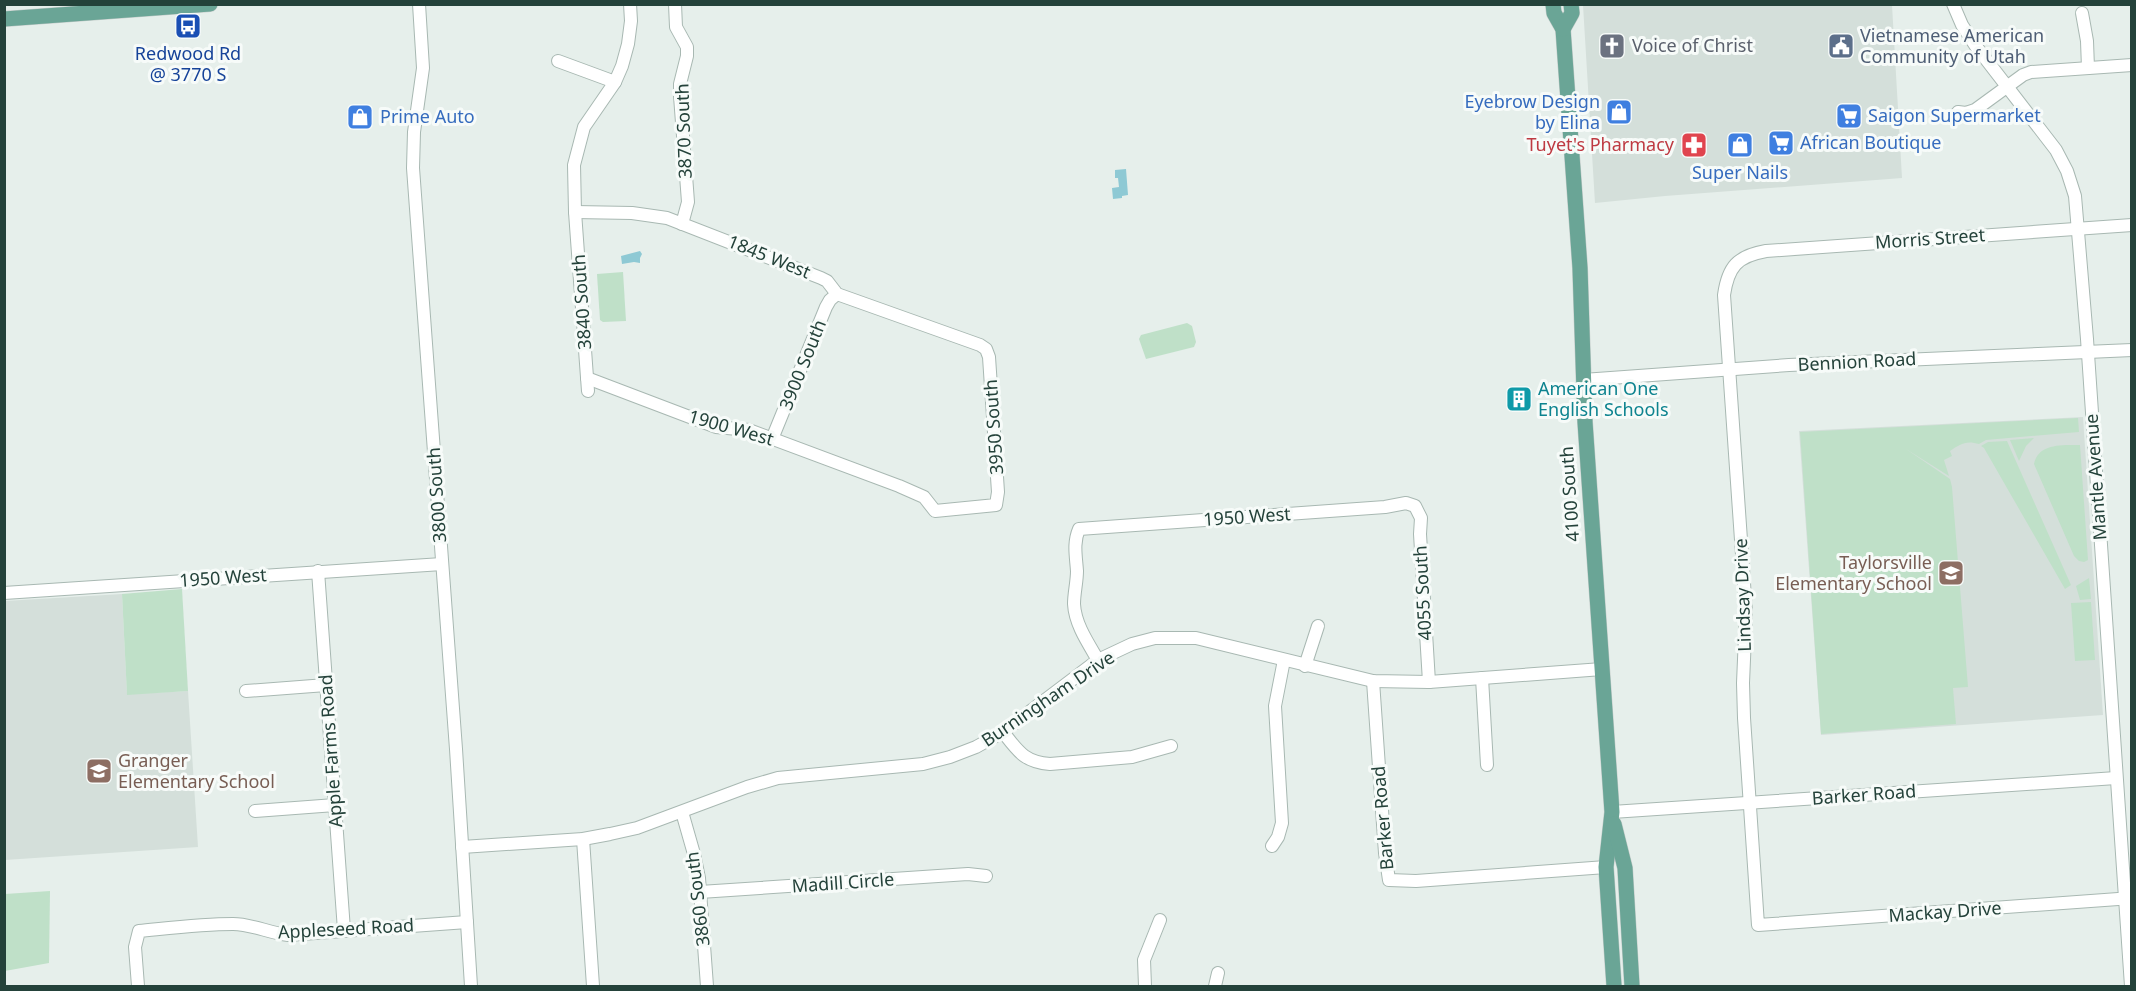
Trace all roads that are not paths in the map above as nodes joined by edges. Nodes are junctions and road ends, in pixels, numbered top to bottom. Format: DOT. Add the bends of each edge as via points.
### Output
graph roads {
  1 [pos="210,4"];
  2 [pos="419,4"];
  3 [pos="630,4"];
  4 [pos="675,4"];
  5 [pos="1553,4"];
  6 [pos="1571,4"];
  7 [pos="1953,4"];
  8 [pos="147,7"];
  9 [pos="40,10"];
  10 [pos="2082,13"];
  11 [pos="4,19"];
  12 [pos="1563,29"];
  13 [pos="558,61"];
  14 [pos="2132,65"];
  15 [pos="2088,68"];
  16 [pos="615,82"];
  17 [pos="2008,86"];
  18 [pos="1958,112"];
  19 [pos="575,212"];
  20 [pos="682,224"];
  21 [pos="2132,225"];
  22 [pos="2079,228"];
  23 [pos="1732,267"];
  24 [pos="837,294"];
  25 [pos="986,350"];
  26 [pos="2132,350"];
  27 [pos="2087,352"];
  28 [pos="1730,369"];
  29 [pos="588,378"];
  30 [pos="1583,380"];
  31 [pos="588,391"];
  32 [pos="772,439"];
  33 [pos="1415,506"];
  34 [pos="935,511"];
  35 [pos="442,564"];
  36 [pos="318,571"];
  37 [pos="4,593"];
  38 [pos="1318,626"];
  39 [pos="1098,660"];
  40 [pos="1284,660"];
  41 [pos="1305,666"];
  42 [pos="1602,669"];
  43 [pos="1482,678"];
  44 [pos="1373,681"];
  45 [pos="1429,682"];
  46 [pos="326,685"];
  47 [pos="246,691"];
  48 [pos="1003,732"];
  49 [pos="1171,746"];
  50 [pos="1487,765"];
  51 [pos="2116,778"];
  52 [pos="1750,803"];
  53 [pos="335,805"];
  54 [pos="255,811"];
  55 [pos="1612,812"];
  56 [pos="682,813"];
  57 [pos="583,838"];
  58 [pos="1272,846"];
  59 [pos="462,847"];
  60 [pos="1606,867"];
  61 [pos="986,876"];
  62 [pos="700,892"];
  63 [pos="2128,899"];
  64 [pos="1160,920"];
  65 [pos="467,922"];
  66 [pos="1758,925"];
  67 [pos="344,930"];
  68 [pos="1218,973"];
  69 [pos="138,987"];
  70 [pos="471,987"];
  71 [pos="593,987"];
  72 [pos="707,987"];
  73 [pos="1146,987"];
  74 [pos="1215,987"];
  75 [pos="1614,987"];
  76 [pos="1632,987"];
  77 [pos="2131,987"];
  1 -- 8 [label="main road"];
  2 -- 35 [label="street, 3800 South" via="423,68 413,168"];
  3 -- 16 [label="street" via="628,44"];
  4 -- 20 [label="street, 3870 South" via="676,27 687,47 680,84 688,202"];
  5 -- 12 [label="main road, 4100 South"];
  6 -- 12 [label="main road, 4100 South" via="1572,13"];
  7 -- 17 [label="street, Mantle Avenue" via="1962,25"];
  8 -- 9 [label="main road"];
  9 -- 11 [label="main road"];
  10 -- 15 [label="street"];
  12 -- 30 [label="main road, 4100 South" via="1580,268"];
  13 -- 16 [label="street"];
  14 -- 15 [label="street"];
  15 -- 17 [label="street" via="2031,72"];
  16 -- 19 [label="street" via="584,127 578,146 574,165"];
  17 -- 18 [label="street" via="1975,110"];
  17 -- 22 [label="street, Mantle Avenue" via="2067,171"];
  19 -- 20 [label="street, 1845 West" via="649,214"];
  19 -- 29 [label="street, 3840 South"];
  20 -- 24 [label="street, 1845 West" via="827,281"];
  21 -- 22 [label="street, Morris Street"];
  22 -- 23 [label="street, Morris Street" via="1766,251 1749,254"];
  22 -- 27 [label="street, Mantle Avenue"];
  23 -- 28 [label="street, Lindsay Drive" via="1724,295"];
  24 -- 25 [label="street, 1845 West" via="974,342"];
  24 -- 32 [label="street, 3900 South" via="826,307"];
  25 -- 34 [label="street, 3950 South" via="998,480 996,505"];
  26 -- 27 [label="street, Bennion Road"];
  27 -- 28 [label="street, Bennion Road"];
  27 -- 51 [label="street, Mantle Avenue"];
  28 -- 30 [label="street, Bennion Road"];
  28 -- 52 [label="street, Lindsay Drive" via="1746,612 1743,683"];
  29 -- 31 [label="street, 3840 South"];
  29 -- 32 [label="street, 1900 West" via="716,427 749,430"];
  30 -- 42 [label="main road, 4100 South"];
  32 -- 34 [label="street, 1900 West" via="924,497"];
  33 -- 39 [label="street, 1950 West" via="1406,503 1079,529 1074,540 1074,604 1084,636"];
  33 -- 45 [label="street, 4055 South" via="1421,519"];
  35 -- 36 [label="street, 1950 West"];
  35 -- 59 [label="street, 3800 South"];
  36 -- 37 [label="street, 1950 West"];
  36 -- 46 [label="street, Apple Farms Road"];
  38 -- 41 [label="street"];
  39 -- 40 [label="street, Burningham Drive" via="1132,644 1172,637 1196,638"];
  39 -- 48 [label="street, Burningham Drive"];
  40 -- 41 [label="street, Burningham Drive"];
  40 -- 58 [label="street" via="1275,706 1282,823"];
  41 -- 44 [label="street, Burningham Drive"];
  42 -- 43 [label="street, Burningham Drive"];
  42 -- 55 [label="main road, 4100 South"];
  43 -- 45 [label="street, Burningham Drive"];
  43 -- 50 [label="street"];
  44 -- 45 [label="street, Burningham Drive"];
  44 -- 60 [label="street, Barker Road" via="1389,880"];
  46 -- 47 [label="street"];
  46 -- 53 [label="street, Apple Farms Road"];
  48 -- 49 [label="street" via="1019,753 1038,764 1132,758"];
  48 -- 56 [label="street, Burningham Drive" via="950,758 778,778"];
  51 -- 52 [label="street, Barker Road"];
  51 -- 63 [label="street, Mantle Avenue"];
  52 -- 55 [label="street, Barker Road"];
  52 -- 66 [label="street, Lindsay Drive"];
  53 -- 54 [label="street"];
  53 -- 67 [label="street, Apple Farms Road"];
  55 -- 60 [label="main road, 4100 South"];
  55 -- 76 [label="main road, 4100 South" via="1625,868"];
  56 -- 57 [label="street, Burningham Drive" via="637,828"];
  56 -- 62 [label="street, 3860 South"];
  57 -- 59 [label="street, Burningham Drive"];
  57 -- 71 [label="street"];
  59 -- 65 [label="street, 3800 South"];
  60 -- 75 [label="main road, 4100 South"];
  61 -- 62 [label="street, Madill Circle" via="968,874"];
  62 -- 72 [label="street, 3860 South"];
  63 -- 66 [label="street, Mackay Drive"];
  63 -- 77 [label="street, Mantle Avenue"];
  64 -- 73 [label="street" via="1144,960"];
  65 -- 67 [label="street, Appleseed Road"];
  65 -- 70 [label="street, 3800 South"];
  67 -- 69 [label="street, Appleseed Road" via="288,935 234,924 139,931 135,947"];
  68 -- 74 [label="street"];
}
